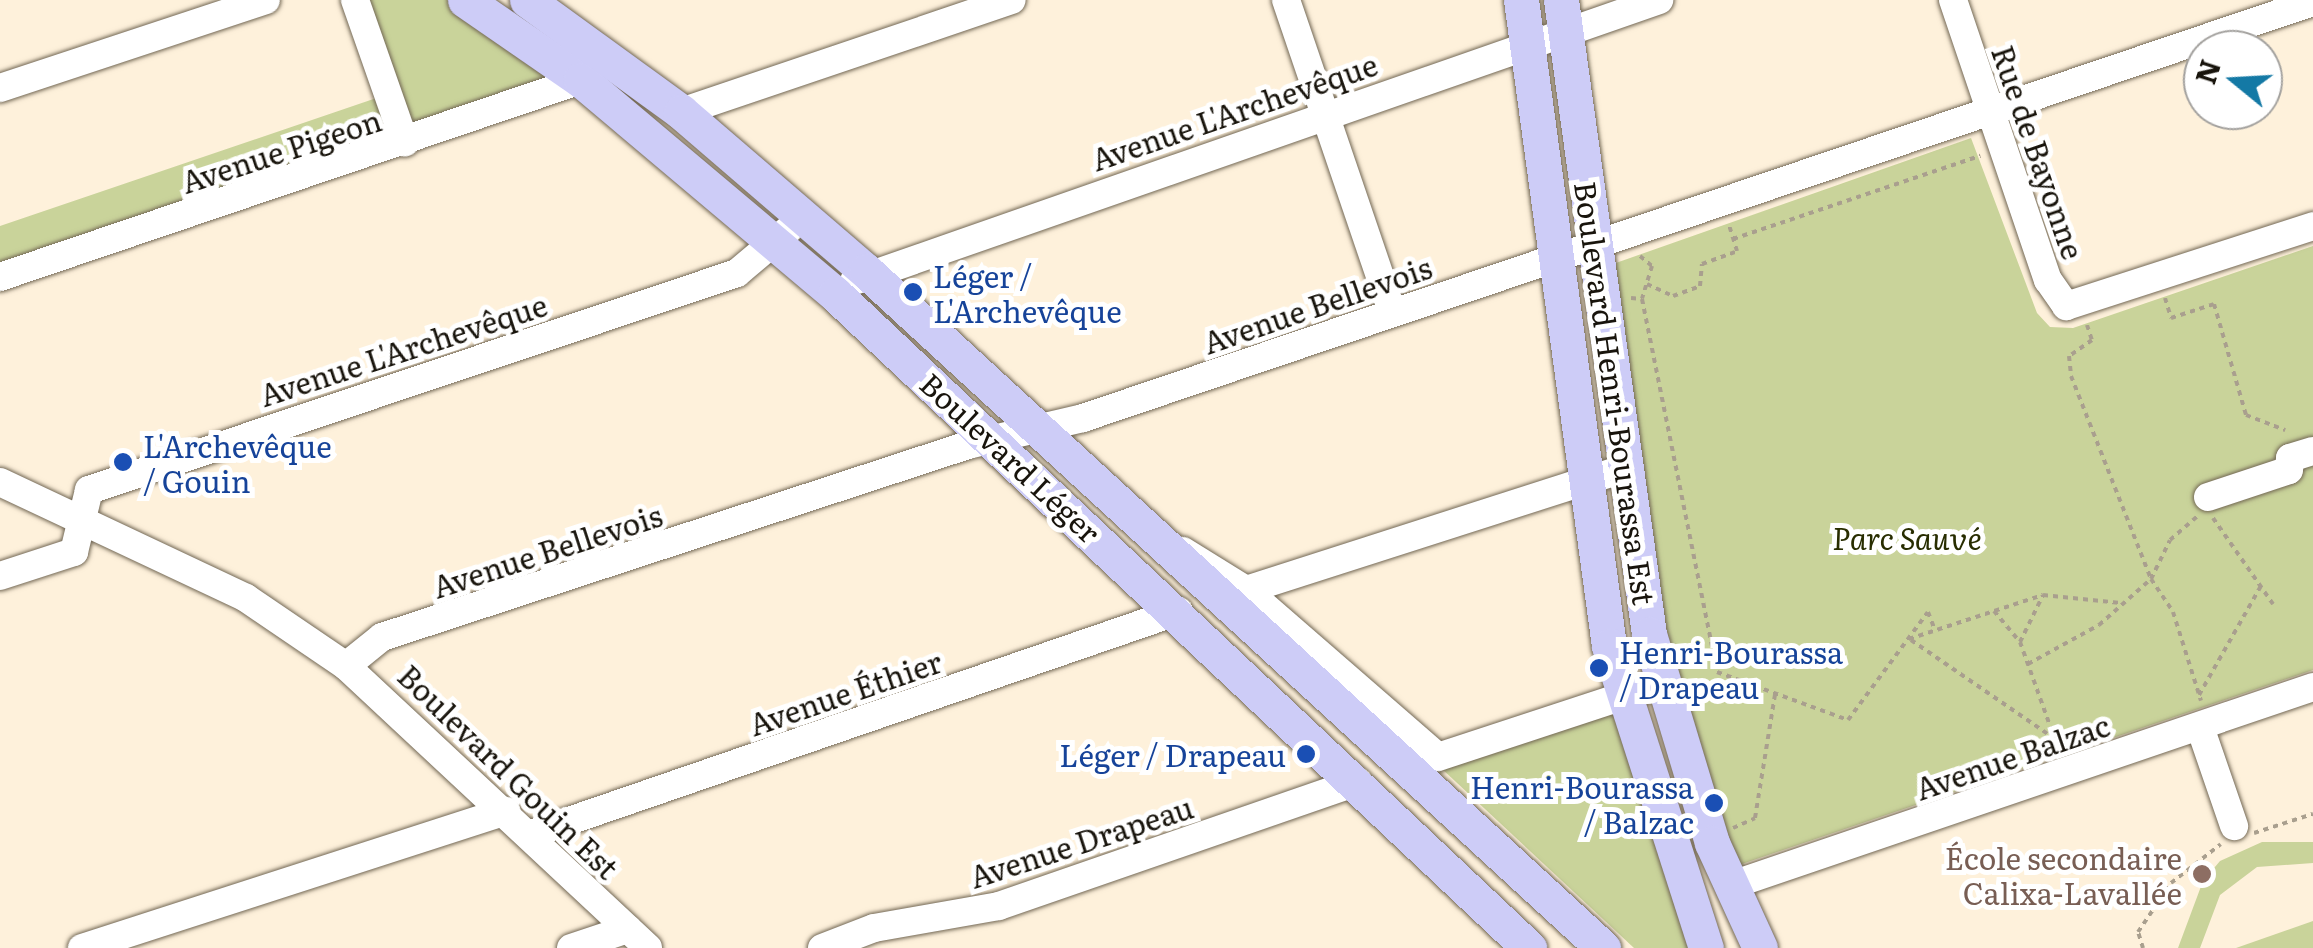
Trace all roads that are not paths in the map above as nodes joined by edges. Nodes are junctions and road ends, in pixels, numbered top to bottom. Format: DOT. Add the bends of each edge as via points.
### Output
graph roads {
  1 [pos="266,0"];
  2 [pos="355,0"];
  3 [pos="464,0"];
  4 [pos="526,0"];
  5 [pos="1012,0"];
  6 [pos="1286,0"];
  7 [pos="1521,0"];
  8 [pos="1659,0"];
  9 [pos="1953,0"];
  10 [pos="2313,2"];
  11 [pos="1563,16"];
  12 [pos="1527,46"];
  13 [pos="581,80"];
  14 [pos="0,88"];
  15 [pos="1992,110"];
  16 [pos="681,112"];
  17 [pos="1324,113"];
  18 [pos="405,143"];
  19 [pos="2313,226"];
  20 [pos="788,230"];
  21 [pos="1605,241"];
  22 [pos="1556,258"];
  23 [pos="866,271"];
  24 [pos="0,276"];
  25 [pos="836,294"];
  26 [pos="1392,312"];
  27 [pos="1038,426"];
  28 [pos="990,438"];
  29 [pos="2313,450"];
  30 [pos="1625,468"];
  31 [pos="1584,479"];
  32 [pos="0,482"];
  33 [pos="2208,497"];
  34 [pos="82,520"];
  35 [pos="1147,532"];
  36 [pos="0,576"];
  37 [pos="1246,590"];
  38 [pos="1179,611"];
  39 [pos="346,666"];
  40 [pos="1660,684"];
  41 [pos="2313,687"];
  42 [pos="1622,696"];
  43 [pos="2204,726"];
  44 [pos="1358,782"];
  45 [pos="506,810"];
  46 [pos="2234,826"];
  47 [pos="531,834"];
  48 [pos="1732,885"];
  49 [pos="638,939"];
  50 [pos="82,948"];
  51 [pos="571,948"];
  52 [pos="822,948"];
  53 [pos="1529,948"];
  54 [pos="1604,948"];
  55 [pos="1706,948"];
  56 [pos="1760,948"];
  1 -- 14 [label="street"];
  2 -- 18 [label="street"];
  3 -- 13 [label="main road, Boulevard Léger"];
  4 -- 16 [label="main road, Boulevard Léger"];
  5 -- 16 [label="street"];
  6 -- 17 [label="street"];
  7 -- 12 [label="main road, Boulevard Henri-Bourassa Est"];
  8 -- 11 [label="street, Avenue L'Archevêque"];
  9 -- 15 [label="street, Rue de Bayonne"];
  10 -- 15 [label="street, Avenue Bellevois"];
  11 -- 12 [label="street, Avenue L'Archevêque"];
  11 -- 21 [label="main road, Boulevard Henri-Bourassa Est"];
  12 -- 17 [label="street, Avenue L'Archevêque"];
  12 -- 22 [label="main road, Boulevard Henri-Bourassa Est"];
  13 -- 18 [label="street, Avenue Pigeon"];
  13 -- 20 [label="main road, Boulevard Léger"];
  15 -- 19 [label="street, Rue de Bayonne" via="2055,295 2081,306"];
  15 -- 21 [label="street, Avenue Bellevois"];
  16 -- 20 [label="main road, Boulevard Léger"];
  17 -- 23 [label="street, Avenue L'Archevêque"];
  17 -- 26 [label="street"];
  18 -- 24 [label="street, Avenue Pigeon"];
  20 -- 23 [label="main road, Boulevard Léger"];
  20 -- 25 [label="main road, Boulevard Léger"];
  20 -- 34 [label="street, Avenue L'Archevêque" via="737,272 89,490"];
  21 -- 22 [label="street, Avenue Bellevois"];
  21 -- 30 [label="main road, Boulevard Henri-Bourassa Est" via="1602,294"];
  22 -- 26 [label="street, Avenue Bellevois"];
  22 -- 31 [label="main road, Boulevard Henri-Bourassa Est"];
  23 -- 25 [label="street, Avenue L'Archevêque"];
  23 -- 27 [label="main road, Boulevard Léger"];
  25 -- 28 [label="main road, Boulevard Léger"];
  26 -- 27 [label="street, Avenue Bellevois"];
  27 -- 28 [label="street, Avenue Bellevois"];
  27 -- 35 [label="main road, Boulevard Léger"];
  28 -- 38 [label="main road, Boulevard Léger"];
  28 -- 39 [label="street, Avenue Bellevois" via="382,638"];
  29 -- 33 [label="street" via="2290,458 2289,470"];
  30 -- 31 [label="street"];
  30 -- 40 [label="main road, Boulevard Henri-Bourassa Est"];
  31 -- 37 [label="street"];
  31 -- 42 [label="main road, Boulevard Henri-Bourassa Est"];
  32 -- 34 [label="street, Boulevard Gouin Est"];
  34 -- 36 [label="street, Avenue L'Archevêque" via="74,552"];
  34 -- 39 [label="street, Boulevard Gouin Est" via="246,598"];
  35 -- 37 [label="street, Boulevard Léger"];
  35 -- 54 [label="main road, Boulevard Léger"];
  37 -- 42 [label="street, Boulevard Léger" via="1438,757"];
  38 -- 44 [label="main road, Boulevard Léger"];
  38 -- 47 [label="street, Avenue Éthier"];
  39 -- 45 [label="street, Boulevard Gouin Est"];
  40 -- 42 [label="street"];
  40 -- 48 [label="main road, Boulevard Henri-Bourassa Est"];
  41 -- 43 [label="street, Avenue Balzac"];
  42 -- 55 [label="main road, Boulevard Henri-Bourassa Est"];
  43 -- 46 [label="street"];
  43 -- 48 [label="street, Avenue Balzac"];
  44 -- 52 [label="street, Avenue Drapeau" via="999,906 874,928"];
  44 -- 53 [label="main road, Boulevard Léger"];
  45 -- 47 [label="street, Boulevard Gouin Est"];
  45 -- 50 [label="street"];
  47 -- 49 [label="street, Boulevard Gouin Est"];
  48 -- 56 [label="main road, Boulevard Henri-Bourassa Est"];
  49 -- 51 [label="street"];
}
